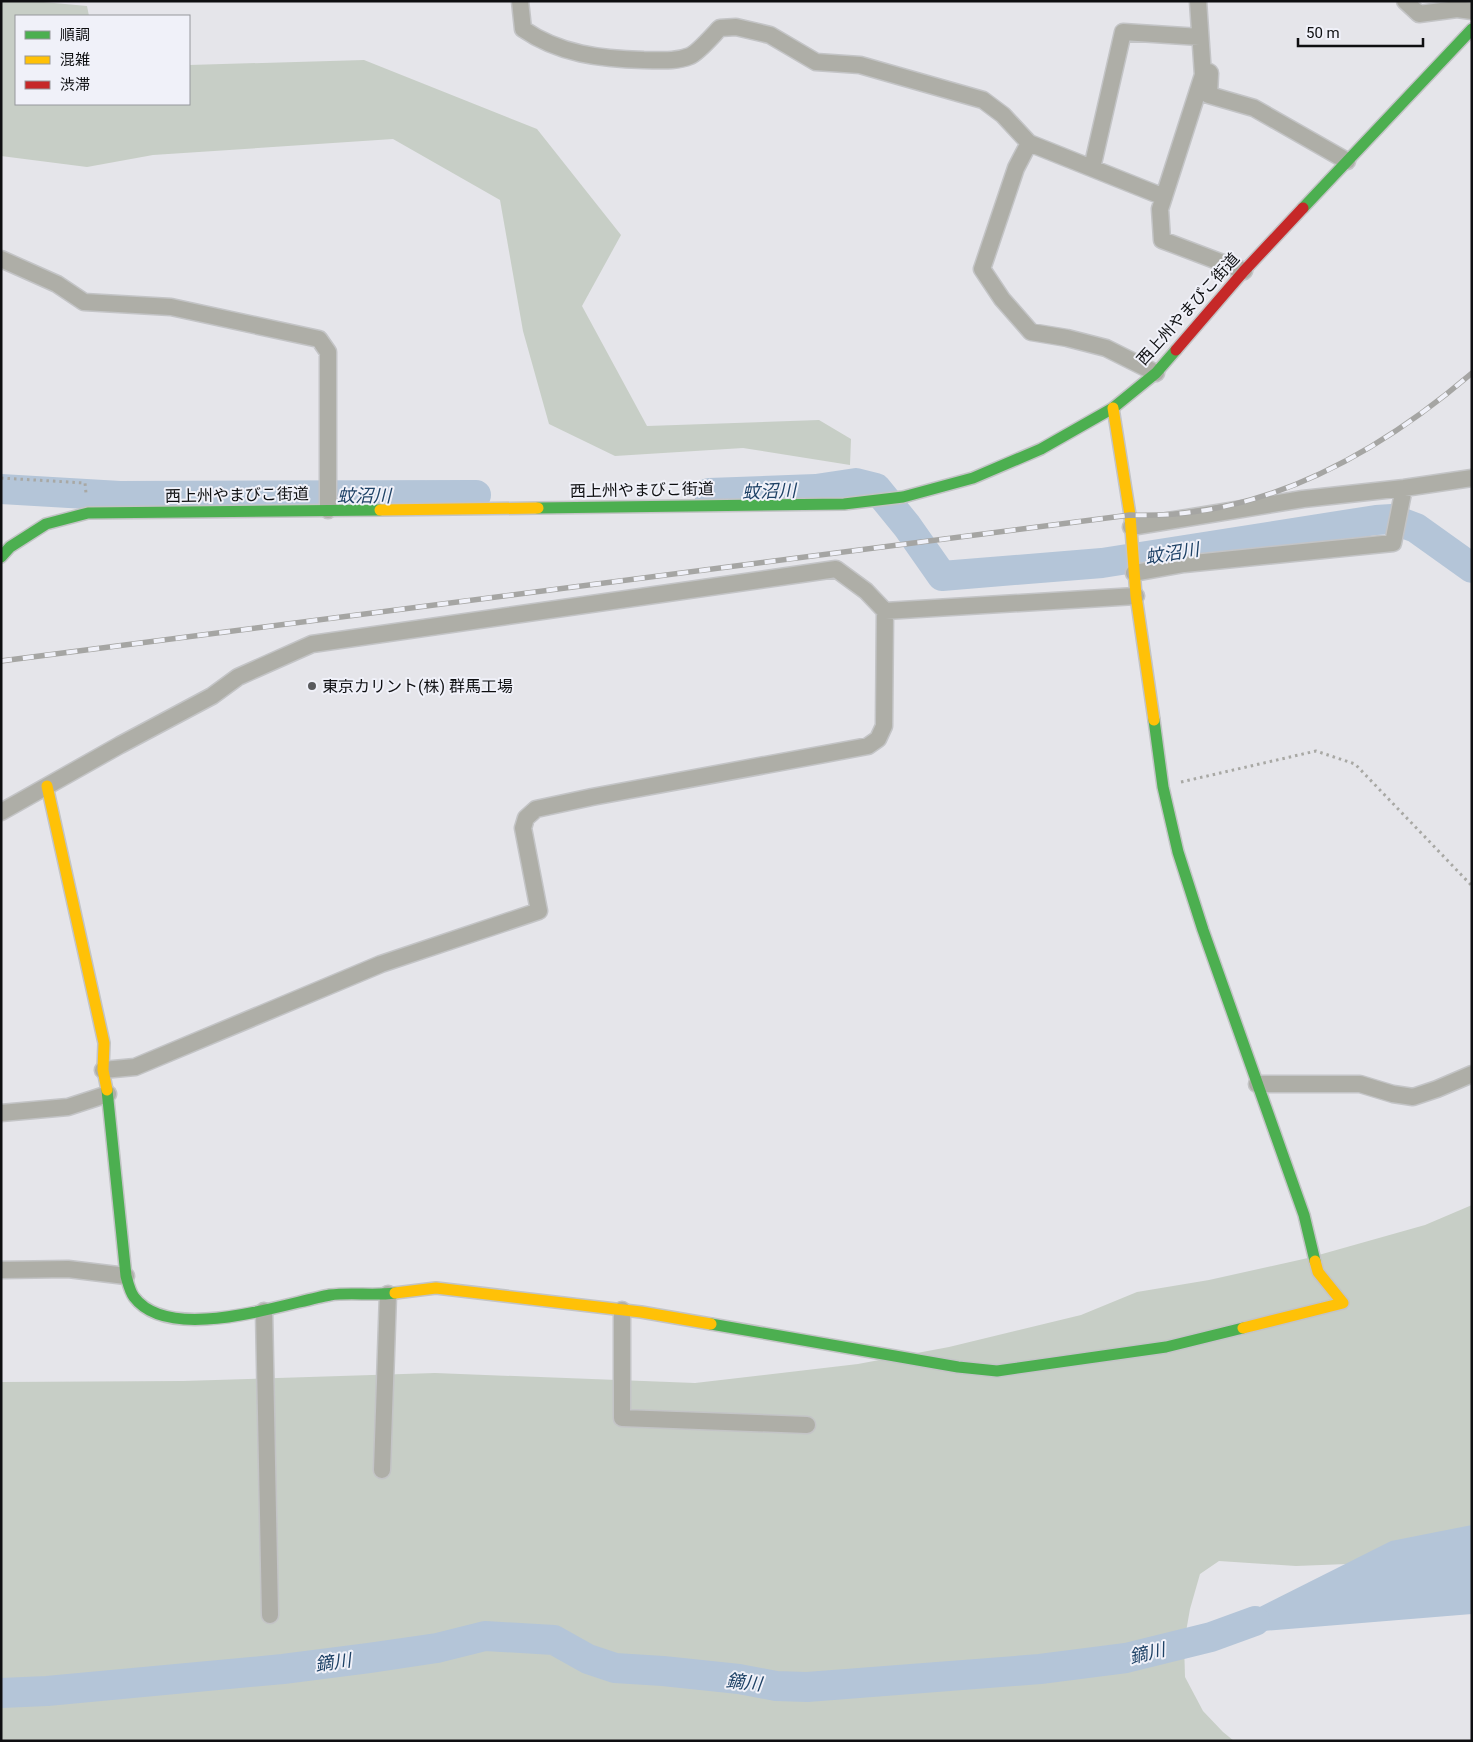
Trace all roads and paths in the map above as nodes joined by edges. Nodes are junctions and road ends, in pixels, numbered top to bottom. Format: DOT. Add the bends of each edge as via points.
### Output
graph roads {
  1 [pos="520,1"];
  2 [pos="1198,1"];
  3 [pos="1405,1"];
  4 [pos="1472,11"];
  5 [pos="1472,28"];
  6 [pos="1200,37"];
  7 [pos="1202,69"];
  8 [pos="1029,143"];
  9 [pos="1347,161"];
  10 [pos="1092,168"];
  11 [pos="1164,196"];
  12 [pos="1,259"];
  13 [pos="1244,271"];
  14 [pos="1156,372"];
  15 [pos="1113,408"];
  16 [pos="1,478"];
  17 [pos="1472,478"];
  18 [pos="1403,494"];
  19 [pos="328,506"];
  20 [pos="88,513"];
  21 [pos="1131,527"];
  22 [pos="1,557"];
  23 [pos="1134,573"];
  24 [pos="1136,596"];
  25 [pos="885,611"];
  26 [pos="47,786"];
  27 [pos="1163,787"];
  28 [pos="1,812"];
  29 [pos="1472,886"];
  30 [pos="103,1070"];
  31 [pos="1472,1074"];
  32 [pos="1257,1084"];
  33 [pos="108,1094"];
  34 [pos="1,1113"];
  35 [pos="1,1270"];
  36 [pos="126,1276"];
  37 [pos="388,1294"];
  38 [pos="622,1310"];
  39 [pos="264,1311"];
  40 [pos="807,1424"];
  41 [pos="382,1470"];
  42 [pos="270,1615"];
  1 -- 8 [label="street" via="523,29 558,48 589,56 673,61 692,56 720,28 736,27 770,35 816,62 860,65 983,100 1003,115"];
  2 -- 6 [label="street"];
  3 -- 4 [label="street" via="1419,14 1456,9"];
  5 -- 9 [label="main road, 西上州やまびこ街道"];
  6 -- 7 [label="street"];
  6 -- 10 [label="street" via="1123,32"];
  7 -- 9 [label="street" via="1210,73 1209,95 1254,108"];
  7 -- 11 [label="street" via="1203,75"];
  8 -- 10 [label="street"];
  8 -- 14 [label="street" via="1016,168 982,269 1002,299 1031,332 1106,348"];
  9 -- 13 [label="main road, 西上州やまびこ街道"];
  10 -- 11 [label="street"];
  11 -- 13 [label="street" via="1160,209 1162,240"];
  12 -- 19 [label="street" via="57,284 84,302 171,307 320,339 328,352"];
  13 -- 14 [label="main road, 西上州やまびこ街道"];
  14 -- 15 [label="main road, 西上州やまびこ街道"];
  15 -- 19 [label="main road, 西上州やまびこ街道" via="1041,449 973,478 903,497 844,504"];
  15 -- 21 [label="main road"];
  16 -- 20 [label="path" via="85,483"];
  17 -- 18 [label="street"];
  18 -- 21 [label="street" via="1303,499"];
  18 -- 23 [label="street" via="1393,543 1184,564"];
  19 -- 20 [label="main road, 西上州やまびこ街道"];
  20 -- 22 [label="main road, 西上州やまびこ街道" via="46,524 10,547"];
  21 -- 23 [label="main road"];
  23 -- 24 [label="main road"];
  24 -- 25 [label="street"];
  24 -- 27 [label="main road"];
  25 -- 26 [label="street" via="866,591 836,569 312,644 238,677 212,696"];
  25 -- 30 [label="street" via="884,726 878,740 868,746 536,809 526,818 523,828 539,911 381,964 135,1067"];
  26 -- 28 [label="street"];
  26 -- 30 [label="main road" via="104,1044"];
  27 -- 29 [label="path" via="1316,751 1355,764"];
  27 -- 32 [label="main road" via="1178,852"];
  30 -- 33 [label="main road"];
  31 -- 32 [label="street" via="1413,1097 1360,1084"];
  32 -- 38 [label="main road" via="1304,1215 1318,1272 1343,1303 1166,1348 997,1371"];
  33 -- 34 [label="street" via="68,1107"];
  33 -- 36 [label="main road"];
  35 -- 36 [label="street" via="68,1269"];
  36 -- 39 [label="main road" via="136,1300 156,1314 171,1319 200,1320"];
  37 -- 38 [label="main road" via="436,1288"];
  37 -- 39 [label="main road" via="332,1295"];
  37 -- 41 [label="street"];
  38 -- 40 [label="street" via="622,1418"];
  39 -- 42 [label="street"];
}
